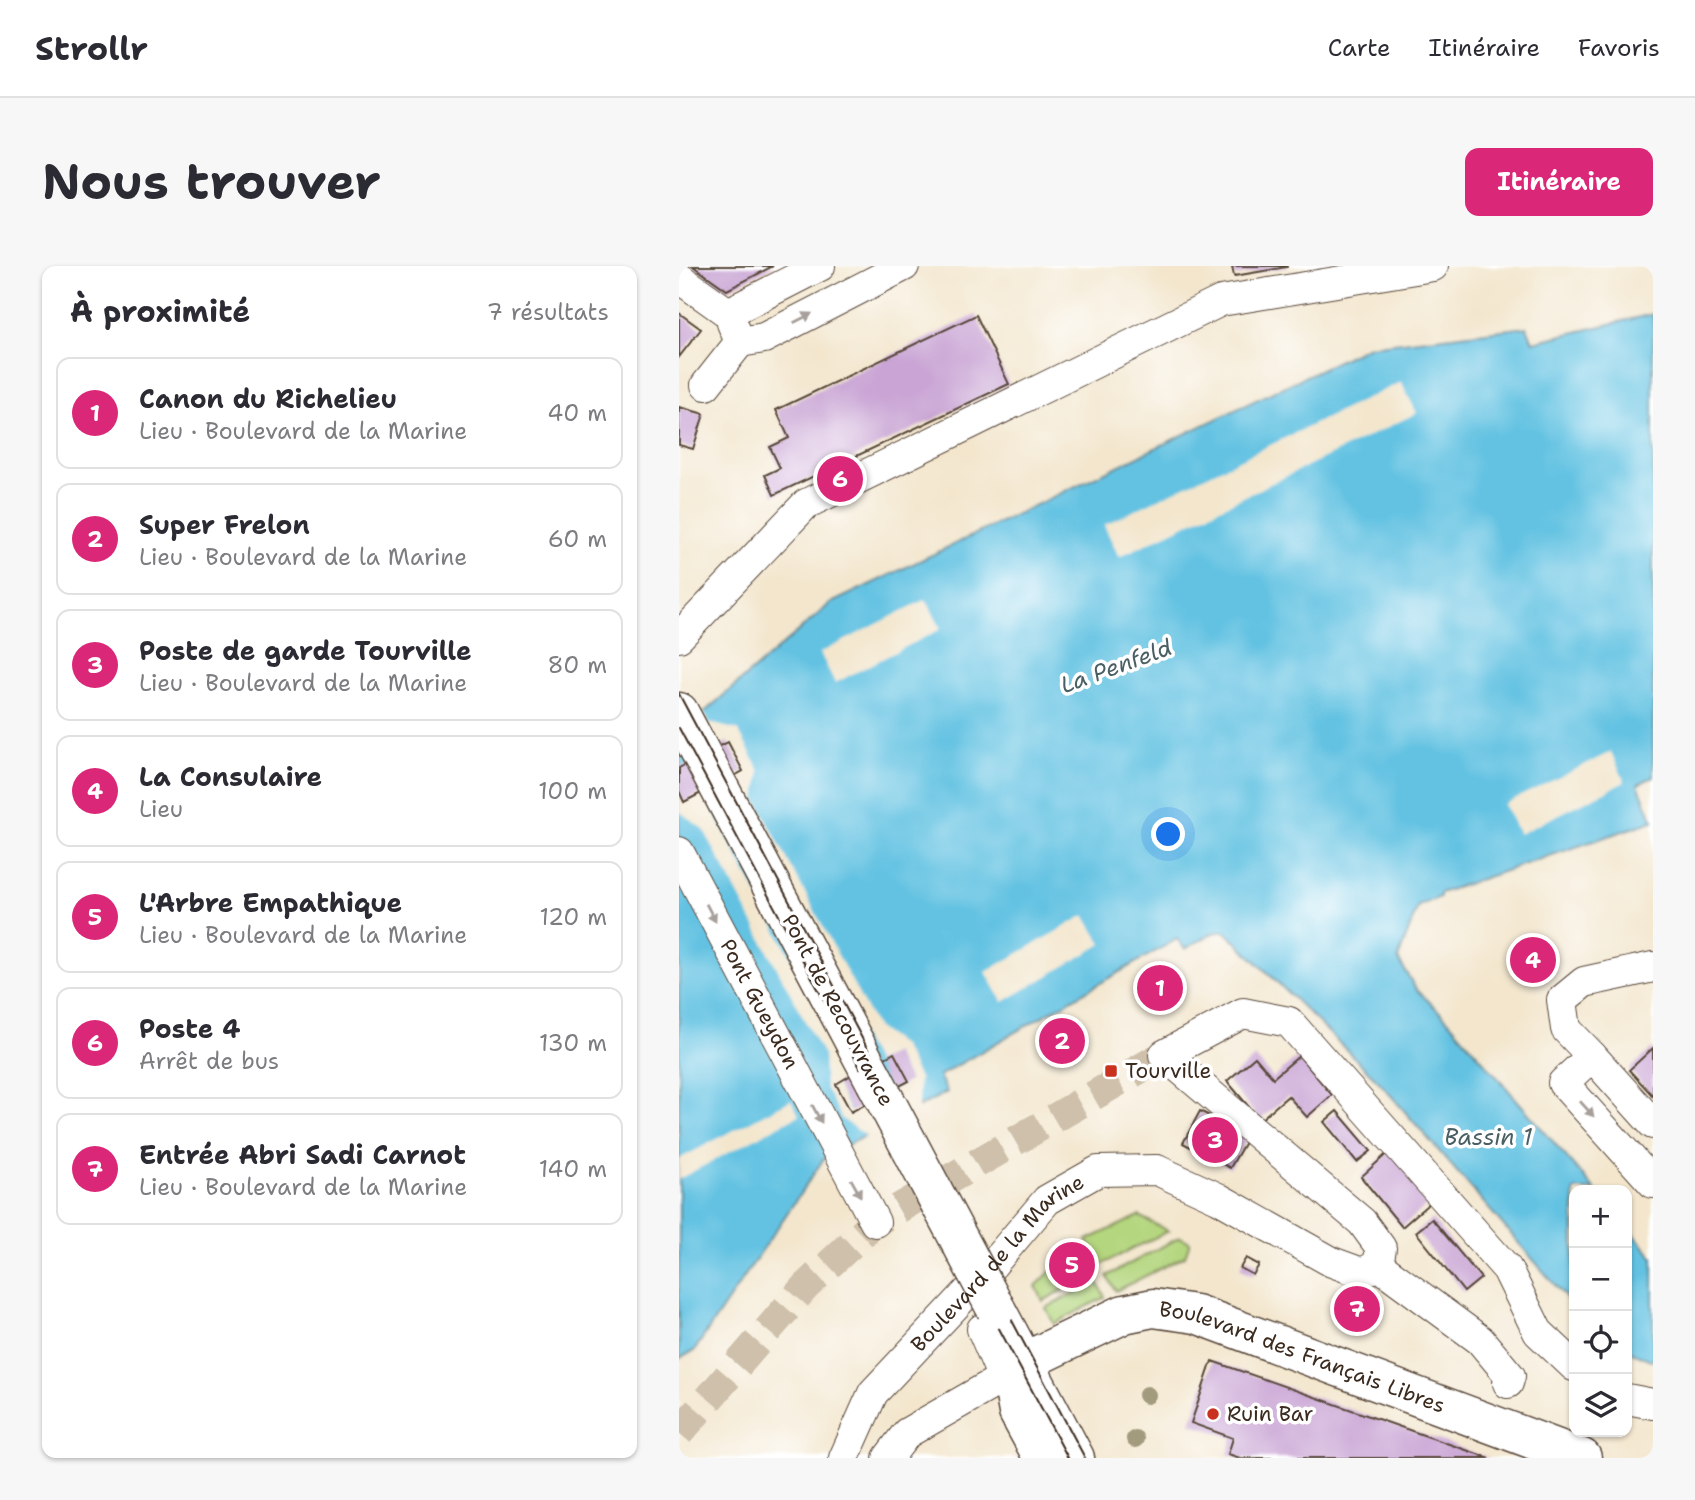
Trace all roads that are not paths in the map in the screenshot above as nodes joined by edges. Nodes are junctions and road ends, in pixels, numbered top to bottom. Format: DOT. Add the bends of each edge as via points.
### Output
graph roads {
  1 [pos="820,266"];
  2 [pos="904,266"];
  3 [pos="1433,266"];
  4 [pos="679,278"];
  5 [pos="729,313"];
  6 [pos="740,342"];
  7 [pos="706,385"];
  8 [pos="679,637"];
  9 [pos="679,712"];
  10 [pos="679,728"];
  11 [pos="679,852"];
  12 [pos="1653,967"];
  13 [pos="1592,1056"];
  14 [pos="1653,1124"];
  15 [pos="1653,1183"];
  16 [pos="875,1222"];
  17 [pos="1378,1265"];
  18 [pos="995,1313"];
  19 [pos="1569,1361"];
  20 [pos="1022,1365"];
  21 [pos="1508,1383"];
  22 [pos="1632,1400"];
  23 [pos="1653,1404"];
  24 [pos="844,1458"];
  25 [pos="888,1458"];
  26 [pos="1025,1458"];
  27 [pos="1043,1458"];
  28 [pos="1076,1458"];
  29 [pos="1093,1458"];
  30 [pos="1582,1458"];
  1 -- 5 [label="street"];
  6 -- 2 [label="street, one-way" via="764,338"];
  3 -- 8 [label="street" via="1221,301 806,504"];
  4 -- 5 [label="street"];
  5 -- 6 [label="street"];
  6 -- 7 [label="street"];
  9 -- 18 [label="main road, Pont de Recouvrance, bridge"];
  10 -- 18 [label="main road, Pont de Recouvrance"];
  11 -- 16 [label="street, Pont Gueydon, one-way"];
  12 -- 13 [label="street" via="1584,982 1562,1000 1566,1029"];
  13 -- 14 [label="street"];
  13 -- 15 [label="street, one-way" via="1563,1083"];
  17 -- 19 [label="street" via="1381,1248 1362,1222 1164,1055 1243,1013 1289,1022 1507,1269 1538,1332"];
  17 -- 21 [label="street" via="1479,1340 1510,1376"];
  17 -- 24 [label="street, Boulevard de la Marine" via="1362,1273 1332,1262 1218,1198 1157,1170 1098,1171 1047,1200 873,1393"];
  18 -- 20 [label="main road"];
  18 -- 27 [label="main road" via="1019,1412"];
  20 -- 25 [label="street, Boulevard des Français Libres" via="907,1433"];
  20 -- 26 [label="street" via="1003,1409"];
  20 -- 28 [label="main road"];
  20 -- 29 [label="street"];
  20 -- 30 [label="main road, Boulevard des Français Libres" via="1124,1314 1153,1308 1196,1314"];
  22 -- 23 [label="street"];
}
